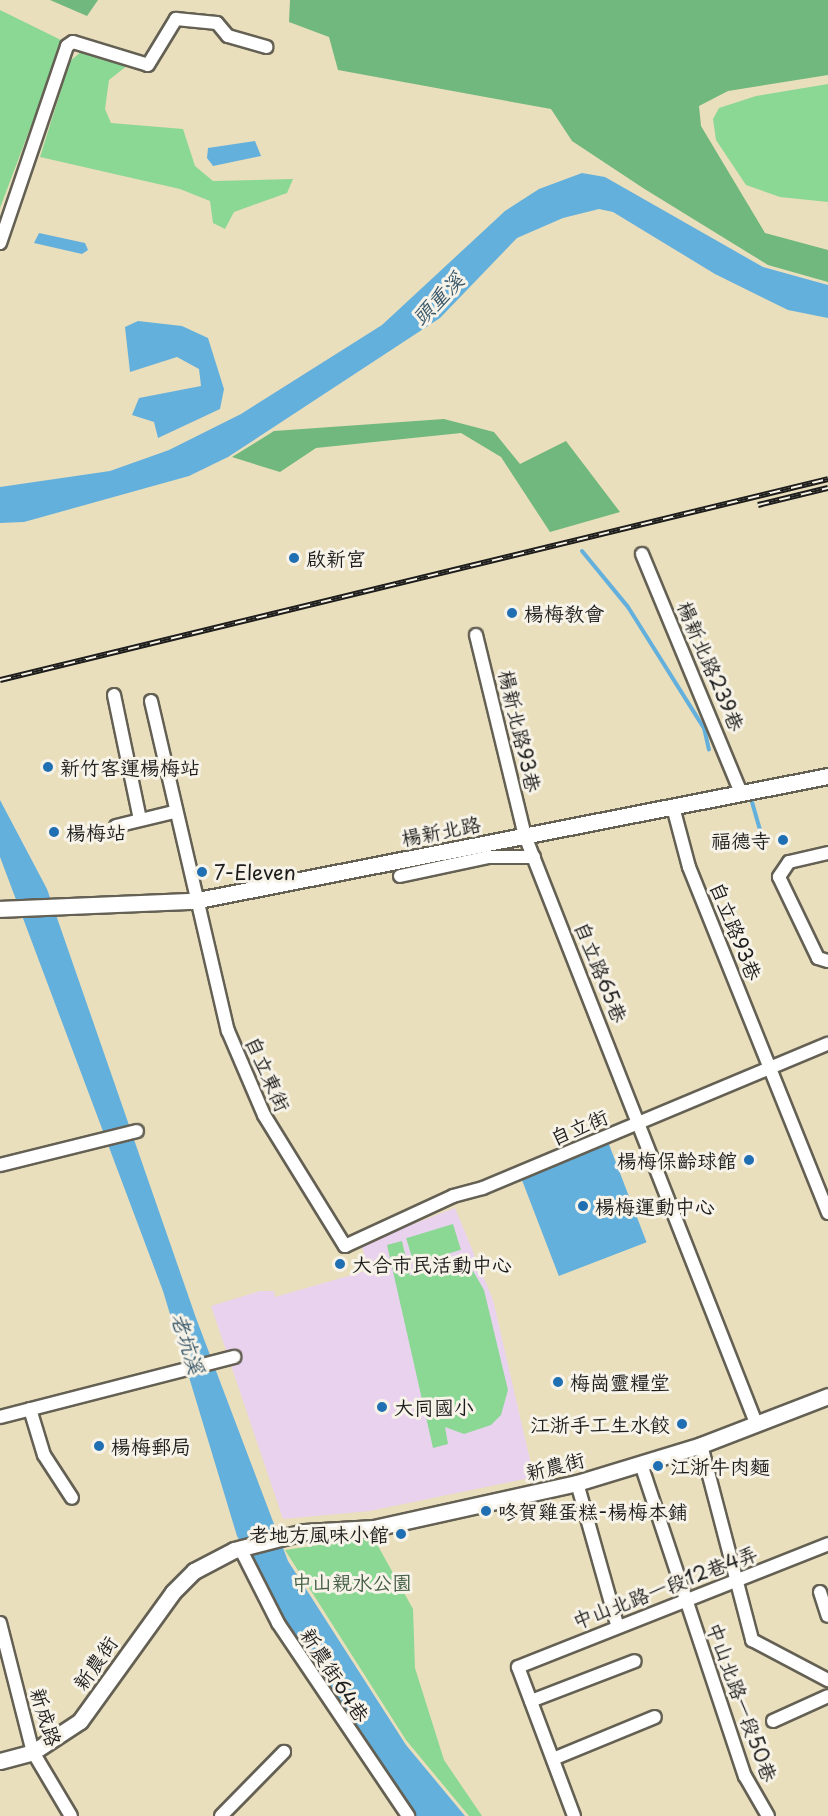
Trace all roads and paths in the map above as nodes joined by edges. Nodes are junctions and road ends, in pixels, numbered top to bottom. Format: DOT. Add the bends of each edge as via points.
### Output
graph roads {
  1 [pos="266,47"];
  2 [pos="0,243"];
  3 [pos="642,554"];
  4 [pos="476,635"];
  5 [pos="114,695"];
  6 [pos="151,701"];
  7 [pos="828,776"];
  8 [pos="741,793"];
  9 [pos="673,807"];
  10 [pos="174,812"];
  11 [pos="140,819"];
  12 [pos="116,826"];
  13 [pos="525,836"];
  14 [pos="828,853"];
  15 [pos="534,857"];
  16 [pos="400,876"];
  17 [pos="193,901"];
  18 [pos="0,909"];
  19 [pos="823,960"];
  20 [pos="828,1044"];
  21 [pos="769,1069"];
  22 [pos="640,1123"];
  23 [pos="134,1132"];
  24 [pos="0,1165"];
  25 [pos="828,1213"];
  26 [pos="345,1246"];
  27 [pos="234,1357"];
  28 [pos="828,1396"];
  29 [pos="30,1409"];
  30 [pos="0,1417"];
  31 [pos="756,1423"];
  32 [pos="701,1445"];
  33 [pos="641,1464"];
  34 [pos="577,1483"];
  35 [pos="72,1498"];
  36 [pos="828,1544"];
  37 [pos="240,1548"];
  38 [pos="735,1582"];
  39 [pos="820,1592"];
  40 [pos="686,1599"];
  41 [pos="828,1616"];
  42 [pos="0,1623"];
  43 [pos="617,1624"];
  44 [pos="635,1661"];
  45 [pos="828,1680"];
  46 [pos="828,1696"];
  47 [pos="531,1701"];
  48 [pos="656,1717"];
  49 [pos="773,1721"];
  50 [pos="33,1752"];
  51 [pos="284,1752"];
  52 [pos="552,1759"];
  53 [pos="0,1761"];
  54 [pos="71,1816"];
  55 [pos="221,1816"];
  56 [pos="408,1816"];
  57 [pos="574,1816"];
  58 [pos="768,1816"];
  1 -- 2 [label="street" via="228,36 217,23 176,19 148,65 73,42 67,46"];
  3 -- 8 [label="street, 楊新北路239巷"];
  4 -- 13 [label="street, 楊新北路93巷"];
  5 -- 11 [label="street"];
  6 -- 10 [label="street, 自立東街"];
  7 -- 8 [label="street, 楊新北路"];
  8 -- 9 [label="street, 楊新北路"];
  9 -- 13 [label="street, 楊新北路"];
  9 -- 21 [label="street, 自立路93巷" via="689,867"];
  10 -- 11 [label="street"];
  10 -- 17 [label="street, 自立東街"];
  11 -- 12 [label="street"];
  13 -- 15 [label="street, 自立路65巷"];
  13 -- 17 [label="street, 楊新北路"];
  14 -- 19 [label="street" via="789,862 779,877"];
  15 -- 16 [label="street" via="489,857"];
  15 -- 22 [label="street, 自立路65巷"];
  17 -- 18 [label="street, 楊新北路"];
  17 -- 26 [label="street, 自立東街" via="228,1031 264,1115"];
  20 -- 21 [label="street, 自立街"];
  21 -- 22 [label="street, 自立街"];
  21 -- 25 [label="street, 自立路93巷"];
  22 -- 26 [label="street, 自立街" via="453,1196"];
  22 -- 31 [label="street, 自立路65巷"];
  23 -- 24 [label="street"];
  27 -- 29 [label="street"];
  28 -- 31 [label="street, 新農街"];
  29 -- 30 [label="street"];
  29 -- 35 [label="street" via="44,1455"];
  31 -- 32 [label="street, 新農街"];
  32 -- 33 [label="street, 新農街"];
  32 -- 38 [label="street"];
  33 -- 34 [label="street, 新農街"];
  33 -- 40 [label="street, 中山北路一段50巷"];
  34 -- 37 [label="street, 新農街" via="374,1528 282,1538"];
  34 -- 43 [label="street"];
  36 -- 38 [label="street, 中山北路一段12巷4弄"];
  37 -- 50 [label="street, 新農街" via="194,1571 173,1592 80,1721"];
  37 -- 56 [label="street, 新農街64巷" via="278,1623"];
  38 -- 40 [label="street, 中山北路一段12巷4弄"];
  38 -- 45 [label="street" via="752,1640"];
  39 -- 41 [label="street"];
  40 -- 43 [label="street, 中山北路一段12巷4弄"];
  40 -- 58 [label="street, 中山北路一段50巷" via="745,1776"];
  42 -- 50 [label="street, 新成路"];
  43 -- 47 [label="street, 中山北路一段12巷4弄" via="518,1667"];
  44 -- 47 [label="street"];
  46 -- 49 [label="street"];
  47 -- 52 [label="street"];
  48 -- 52 [label="street"];
  50 -- 53 [label="street, 新農街"];
  50 -- 54 [label="street, 新成路"];
  51 -- 55 [label="street"];
  52 -- 57 [label="street"];
}
